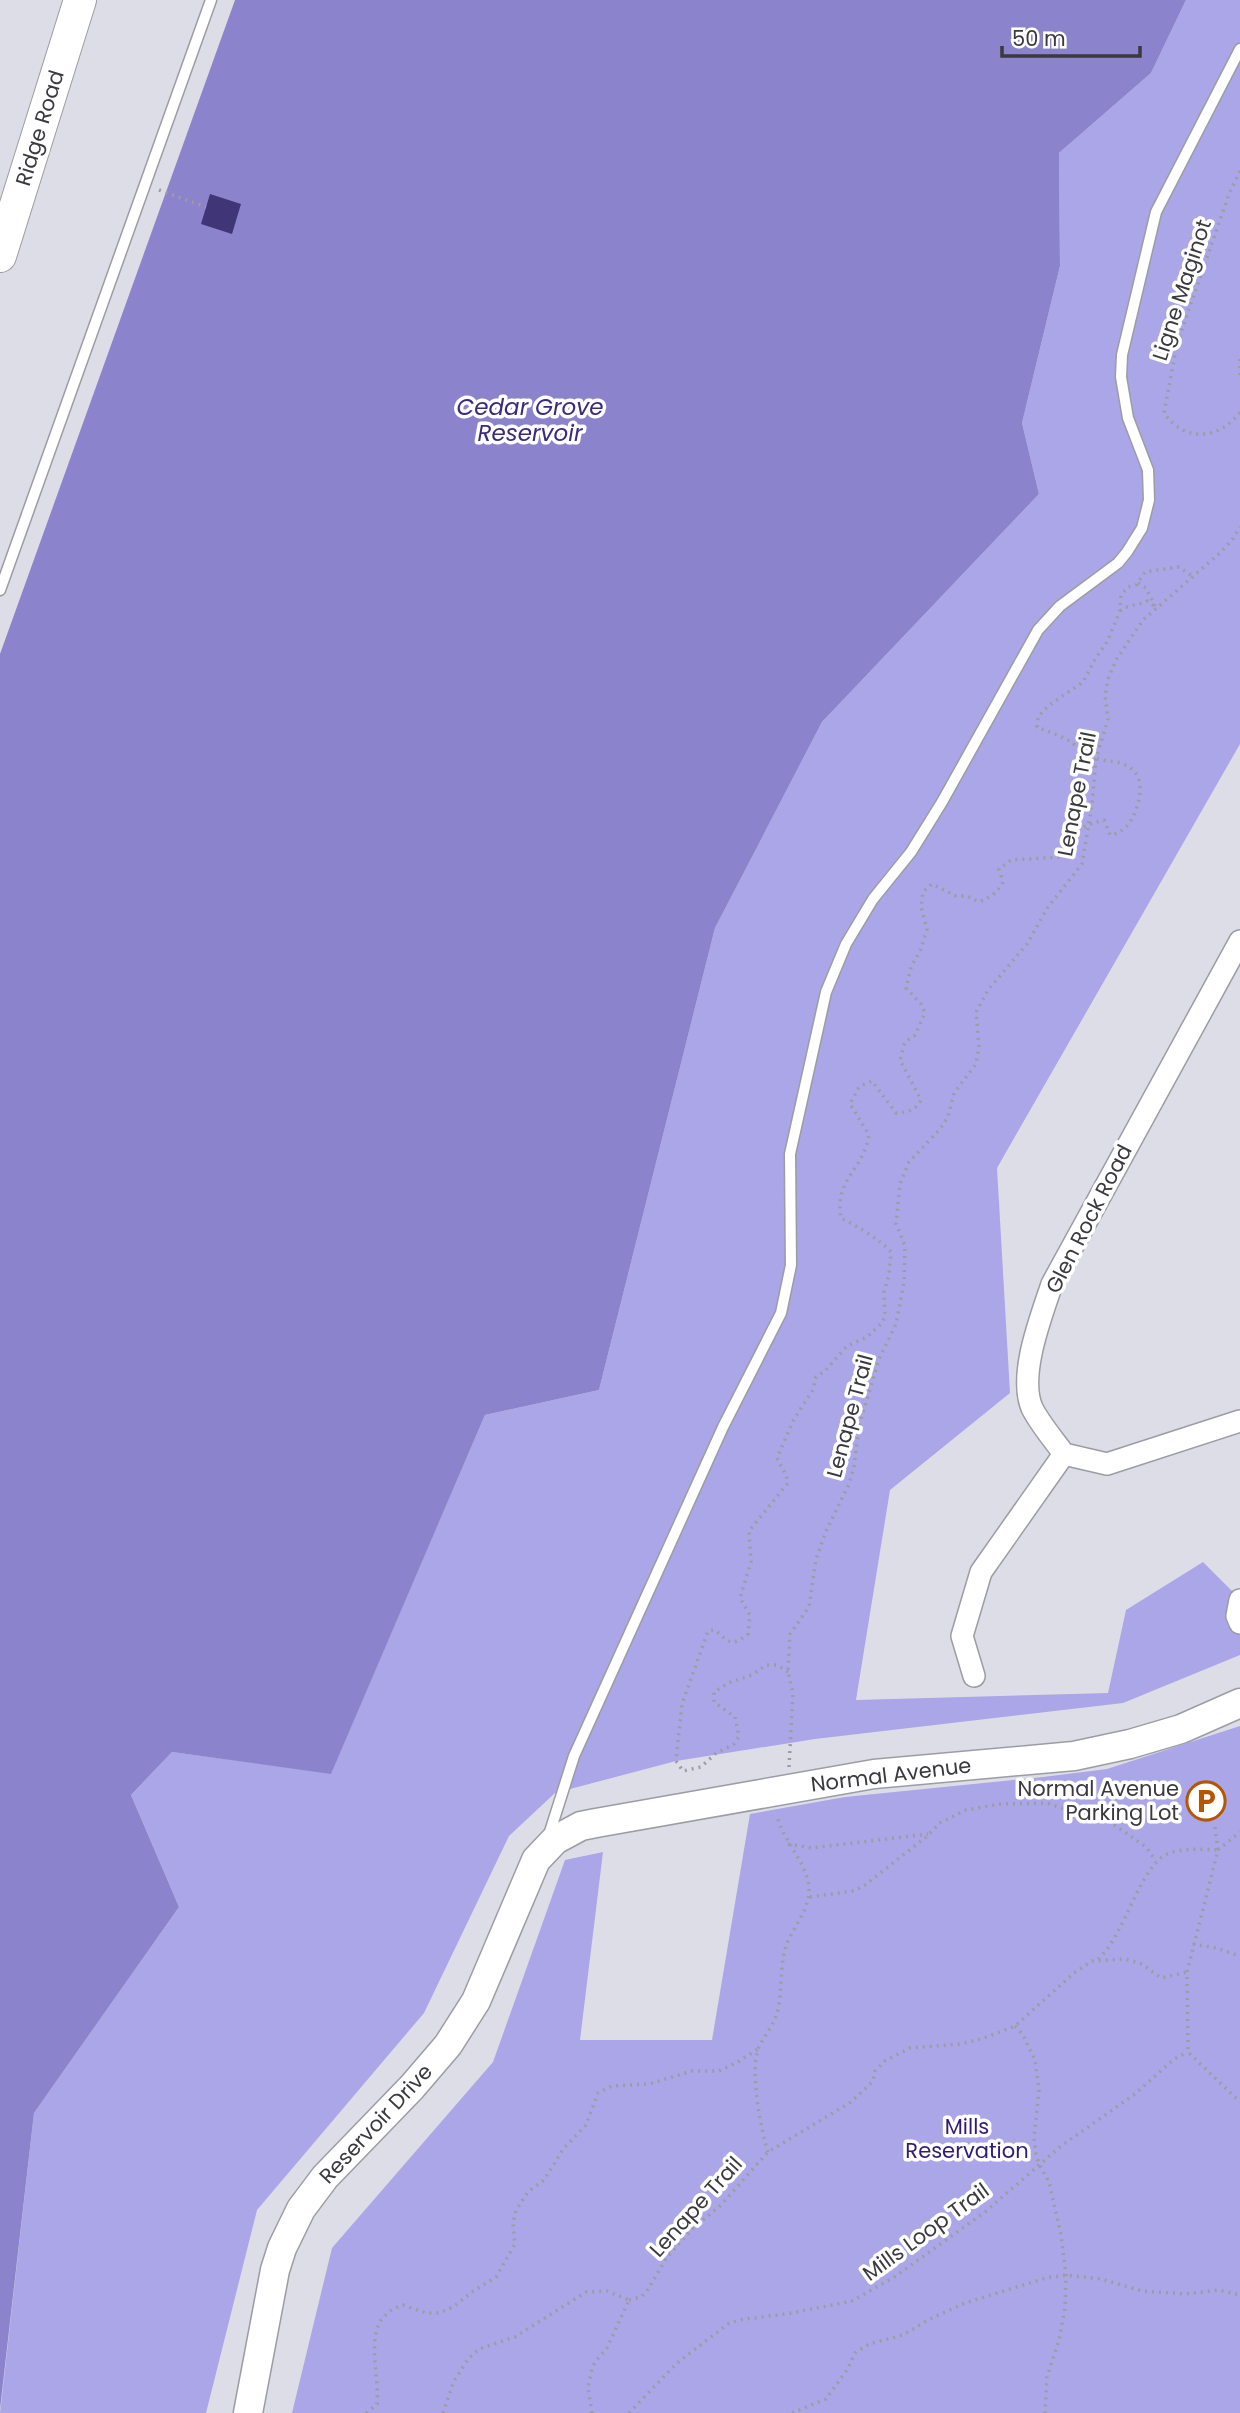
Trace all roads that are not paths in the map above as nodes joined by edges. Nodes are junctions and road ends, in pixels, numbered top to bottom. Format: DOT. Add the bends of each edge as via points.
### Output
graph roads {
  1 [pos="80,0"];
  2 [pos="211,0"];
  3 [pos="1240,49"];
  4 [pos="0,256"];
  5 [pos="0,590"];
  6 [pos="1240,941"];
  7 [pos="1240,1421"];
  8 [pos="1064,1454"];
  9 [pos="1240,1600"];
  10 [pos="1240,1623"];
  11 [pos="974,1676"];
  12 [pos="1240,1703"];
  13 [pos="544,1850"];
  14 [pos="248,2413"];
  1 -- 4 [label="main road, Ridge Road"];
  2 -- 5 [label="lane"];
  3 -- 13 [label="lane" via="1156,212 1122,355 1124,399 1149,478 1142,528 1118,563 1060,606 1038,630 942,802 846,944 827,992 790,1154 792,1265 784,1305 723,1427 574,1756"];
  6 -- 8 [label="street, Glen Rock Road" via="1052,1284 1028,1379 1032,1407"];
  7 -- 8 [label="street" via="1107,1464"];
  8 -- 11 [label="street" via="981,1572 962,1636"];
  9 -- 10 [label="street"];
  12 -- 13 [label="street, Normal Avenue" via="1181,1729 1074,1756 873,1774 782,1790 581,1826"];
  13 -- 14 [label="street, Reservoir Drive" via="530,1871 476,2001 448,2045 312,2192 292,2226 275,2270"];
}
